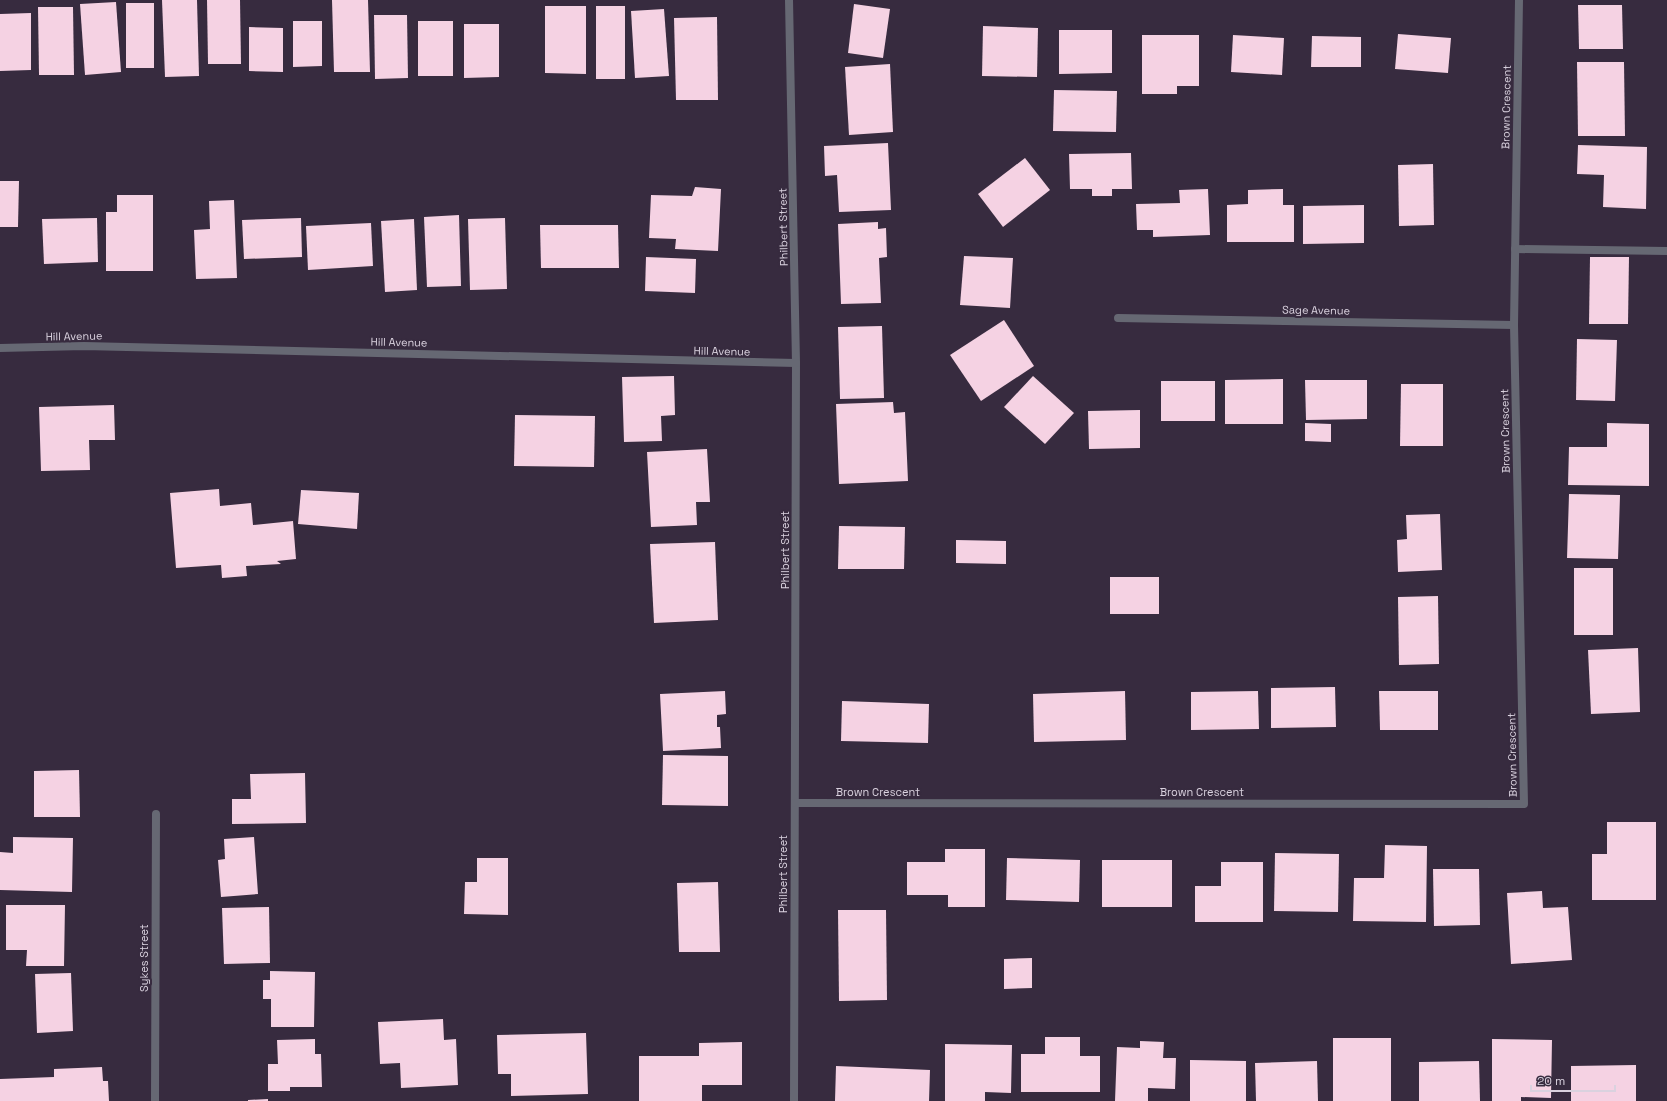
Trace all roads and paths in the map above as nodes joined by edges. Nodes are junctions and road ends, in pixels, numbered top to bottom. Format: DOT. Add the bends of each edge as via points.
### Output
graph roads {
  1 [pos="790,0"];
  2 [pos="1519,0"];
  3 [pos="1515,248"];
  4 [pos="1667,251"];
  5 [pos="1118,318"];
  6 [pos="1514,324"];
  7 [pos="0,348"];
  8 [pos="796,363"];
  9 [pos="795,803"];
  10 [pos="156,814"];
  11 [pos="155,1101"];
  12 [pos="794,1101"];
  1 -- 8 [label="street, Philbert Street"];
  2 -- 3 [label="street, Brown Crescent"];
  3 -- 4 [label="street"];
  3 -- 6 [label="street, Brown Crescent"];
  5 -- 6 [label="street, Sage Avenue"];
  6 -- 9 [label="street, Brown Crescent" via="1524,804"];
  7 -- 8 [label="street, Hill Avenue" via="84,346"];
  8 -- 9 [label="street, Philbert Street"];
  9 -- 12 [label="street, Philbert Street"];
  10 -- 11 [label="street, Sykes Street"];
}
